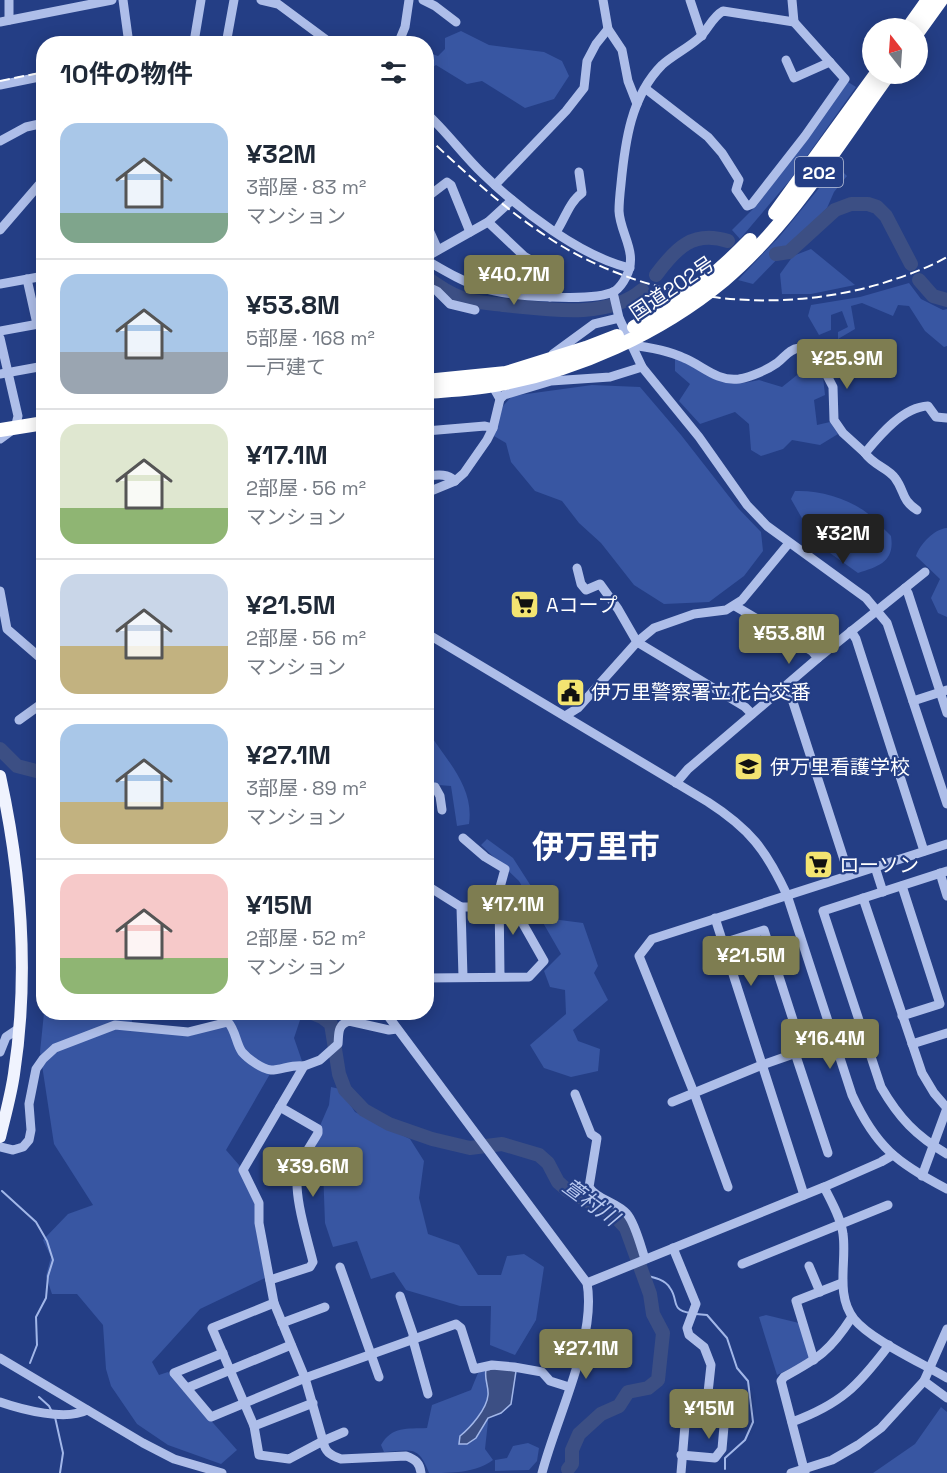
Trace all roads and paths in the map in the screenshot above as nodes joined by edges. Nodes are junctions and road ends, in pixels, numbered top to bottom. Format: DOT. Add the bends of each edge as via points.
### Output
graph roads {
  1 [pos="9,0"];
  2 [pos="112,0"];
  3 [pos="123,0"];
  4 [pos="201,0"];
  5 [pos="234,0"];
  6 [pos="261,0"];
  7 [pos="410,0"];
  8 [pos="423,0"];
  9 [pos="603,0"];
  10 [pos="690,0"];
  11 [pos="792,0"];
  12 [pos="280,2"];
  13 [pos="933,4"];
  14 [pos="918,18"];
  15 [pos="926,18"];
  16 [pos="5,21"];
  17 [pos="456,22"];
  18 [pos="794,22"];
  19 [pos="608,29"];
  20 [pos="128,36"];
  21 [pos="195,36"];
  22 [pos="227,36"];
  23 [pos="322,36"];
  24 [pos="401,36"];
  25 [pos="702,36"];
  26 [pos="786,60"];
  27 [pos="830,62"];
  28 [pos="36,78"];
  29 [pos="869,84"];
  30 [pos="882,84"];
  31 [pos="0,85"];
  32 [pos="645,88"];
  33 [pos="637,104"];
  34 [pos="434,121"];
  35 [pos="36,125"];
  36 [pos="0,141"];
  37 [pos="579,172"];
  38 [pos="495,185"];
  39 [pos="36,187"];
  40 [pos="434,192"];
  41 [pos="512,200"];
  42 [pos="488,222"];
  43 [pos="0,230"];
  44 [pos="470,232"];
  45 [pos="556,232"];
  46 [pos="434,241"];
  47 [pos="438,250"];
  48 [pos="434,253"];
  49 [pos="738,260"];
  50 [pos="434,264"];
  51 [pos="630,268"];
  52 [pos="36,277"];
  53 [pos="27,279"];
  54 [pos="0,284"];
  55 [pos="434,290"];
  56 [pos="613,292"];
  57 [pos="550,297"];
  58 [pos="36,310"];
  59 [pos="475,310"];
  60 [pos="618,315"];
  61 [pos="36,325"];
  62 [pos="0,331"];
  63 [pos="0,338"];
  64 [pos="630,345"];
  65 [pos="36,367"];
  66 [pos="642,367"];
  67 [pos="552,370"];
  68 [pos="4,373"];
  69 [pos="434,381"];
  70 [pos="490,381"];
  71 [pos="434,391"];
  72 [pos="500,399"];
  73 [pos="947,418"];
  74 [pos="36,424"];
  75 [pos="15,428"];
  76 [pos="493,428"];
  77 [pos="0,430"];
  78 [pos="434,431"];
  79 [pos="36,434"];
  80 [pos="0,439"];
  81 [pos="865,453"];
  82 [pos="434,476"];
  83 [pos="455,481"];
  84 [pos="434,490"];
  85 [pos="917,510"];
  86 [pos="789,543"];
  87 [pos="577,568"];
  88 [pos="925,572"];
  89 [pos="905,588"];
  90 [pos="0,591"];
  91 [pos="735,606"];
  92 [pos="877,609"];
  93 [pos="3,629"];
  94 [pos="851,631"];
  95 [pos="0,638"];
  96 [pos="434,638"];
  97 [pos="637,642"];
  98 [pos="36,655"];
  99 [pos="818,658"];
  100 [pos="785,686"];
  101 [pos="944,691"];
  102 [pos="913,700"];
  103 [pos="36,708"];
  104 [pos="947,713"];
  105 [pos="752,714"];
  106 [pos="565,716"];
  107 [pos="19,720"];
  108 [pos="0,776"];
  109 [pos="676,783"];
  110 [pos="434,787"];
  111 [pos="947,804"];
  112 [pos="442,810"];
  113 [pos="463,838"];
  114 [pos="947,844"];
  115 [pos="924,851"];
  116 [pos="875,867"];
  117 [pos="943,872"];
  118 [pos="849,875"];
  119 [pos="902,886"];
  120 [pos="434,890"];
  121 [pos="499,891"];
  122 [pos="883,892"];
  123 [pos="787,895"];
  124 [pos="947,896"];
  125 [pos="863,898"];
  126 [pos="461,907"];
  127 [pos="715,918"];
  128 [pos="723,943"];
  129 [pos="463,977"];
  130 [pos="500,977"];
  131 [pos="434,978"];
  132 [pos="902,1016"];
  133 [pos="391,1020"];
  134 [pos="18,1029"];
  135 [pos="397,1029"];
  136 [pos="862,1030"];
  137 [pos="947,1033"];
  138 [pos="834,1040"];
  139 [pos="912,1044"];
  140 [pos="0,1052"];
  141 [pos="799,1052"];
  142 [pos="762,1065"];
  143 [pos="304,1066"];
  144 [pos="694,1093"];
  145 [pos="575,1094"];
  146 [pos="672,1102"];
  147 [pos="280,1107"];
  148 [pos="0,1137"];
  149 [pos="932,1146"];
  150 [pos="0,1147"];
  151 [pos="828,1153"];
  152 [pos="947,1154"];
  153 [pos="892,1155"];
  154 [pos="922,1176"];
  155 [pos="728,1187"];
  156 [pos="824,1187"];
  157 [pos="947,1189"];
  158 [pos="804,1195"];
  159 [pos="888,1205"];
  160 [pos="841,1224"];
  161 [pos="673,1248"];
  162 [pos="645,1259"];
  163 [pos="742,1264"];
  164 [pos="809,1266"];
  165 [pos="340,1267"];
  166 [pos="270,1280"];
  167 [pos="587,1283"];
  168 [pos="842,1283"];
  169 [pos="820,1292"];
  170 [pos="400,1296"];
  171 [pos="274,1303"];
  172 [pos="325,1307"];
  173 [pos="852,1317"];
  174 [pos="282,1323"];
  175 [pos="947,1329"];
  176 [pos="413,1340"];
  177 [pos="291,1345"];
  178 [pos="889,1345"];
  179 [pos="223,1353"];
  180 [pos="372,1355"];
  181 [pos="0,1358"];
  182 [pos="814,1360"];
  183 [pos="930,1368"];
  184 [pos="230,1370"];
  185 [pos="379,1377"];
  186 [pos="305,1378"];
  187 [pos="947,1378"];
  188 [pos="924,1381"];
  189 [pos="569,1387"];
  190 [pos="187,1388"];
  191 [pos="428,1394"];
  192 [pos="947,1398"];
  193 [pos="0,1402"];
  194 [pos="707,1402"];
  195 [pos="313,1403"];
  196 [pos="244,1404"];
  197 [pos="87,1410"];
  198 [pos="792,1422"];
  199 [pos="254,1426"];
  200 [pos="344,1432"];
  201 [pos="323,1441"];
  202 [pos="681,1455"];
  203 [pos="805,1471"];
  204 [pos="222,1473"];
  205 [pos="421,1473"];
  206 [pos="542,1473"];
  207 [pos="681,1473"];
  208 [pos="791,1473"];
  1 -- 16 [label="street"];
  2 -- 16 [label="street"];
  3 -- 20 [label="street"];
  4 -- 21 [label="street"];
  5 -- 22 [label="street"];
  6 -- 12 [label="street"];
  7 -- 24 [label="street"];
  8 -- 17 [label="street"];
  9 -- 19 [label="street"];
  10 -- 25 [label="street"];
  11 -- 18 [label="street"];
  12 -- 23 [label="street"];
  13 -- 14 [label="highway"];
  13 -- 15 [label="highway"];
  18 -- 25 [label="street" via="723,11"];
  18 -- 27 [label="street"];
  19 -- 33 [label="street" via="622,50"];
  19 -- 38 [label="street" via="587,60 584,88"];
  25 -- 32 [label="street" via="664,63"];
  26 -- 27 [label="street" via="794,78"];
  27 -- 32 [label="street" via="845,79 806,136 747,206 736,190 739,180 722,153 708,137"];
  28 -- 31 [label="street"];
  29 -- 49 [label="highway, 国道202号 / 202"];
  30 -- 49 [label="highway, 国道202号 / 202" via="797,200"];
  32 -- 33 [label="street"];
  33 -- 51 [label="street" via="627,136 619,210 632,256"];
  34 -- 38 [label="street"];
  35 -- 36 [label="street"];
  37 -- 45 [label="street" via="582,193 573,200"];
  38 -- 41 [label="street"];
  39 -- 43 [label="street"];
  40 -- 44 [label="street" via="447,182 451,185"];
  41 -- 42 [label="street"];
  41 -- 45 [label="street"];
  42 -- 44 [label="street"];
  42 -- 57 [label="street" via="524,256 557,276"];
  44 -- 47 [label="street"];
  45 -- 51 [label="street" via="614,264"];
  46 -- 47 [label="street"];
  47 -- 48 [label="street"];
  49 -- 67 [label="highway, 国道202号 / 202" via="648,321"];
  50 -- 57 [label="street" via="464,282 486,289"];
  51 -- 56 [label="street"];
  52 -- 53 [label="street"];
  53 -- 54 [label="street"];
  53 -- 58 [label="street"];
  55 -- 59 [label="street" via="450,304"];
  56 -- 57 [label="street"];
  56 -- 60 [label="street"];
  60 -- 64 [label="street"];
  60 -- 67 [label="street" via="594,324 553,354"];
  61 -- 62 [label="street"];
  63 -- 68 [label="street"];
  64 -- 66 [label="street"];
  64 -- 81 [label="street" via="686,358 730,380 765,370 793,348 799,348 822,366 833,387 834,420"];
  65 -- 68 [label="street"];
  66 -- 67 [label="street" via="610,377"];
  66 -- 86 [label="street" via="747,505"];
  67 -- 70 [label="highway, 国道202号 / 202"];
  67 -- 72 [label="street"];
  68 -- 75 [label="street" via="12,385 18,416"];
  69 -- 70 [label="highway, 国道202号 / 202"];
  70 -- 71 [label="highway, 国道202号 / 202"];
  70 -- 72 [label="street"];
  72 -- 76 [label="street"];
  73 -- 81 [label="street" via="936,417 928,406 920,406 898,419"];
  74 -- 75 [label="highway"];
  75 -- 77 [label="highway"];
  75 -- 80 [label="street"];
  76 -- 78 [label="street"];
  76 -- 83 [label="street"];
  79 -- 80 [label="highway"];
  81 -- 85 [label="street" via="870,461 895,476 907,504"];
  82 -- 83 [label="street" via="451,476"];
  83 -- 84 [label="street"];
  86 -- 91 [label="street"];
  86 -- 92 [label="street"];
  87 -- 97 [label="street" via="586,590 600,584"];
  88 -- 89 [label="street"];
  89 -- 92 [label="street"];
  89 -- 101 [label="street"];
  90 -- 93 [label="street"];
  91 -- 97 [label="street" via="665,623"];
  91 -- 99 [label="street"];
  92 -- 94 [label="street"];
  92 -- 102 [label="street" via="893,638"];
  93 -- 95 [label="street"];
  93 -- 98 [label="street"];
  94 -- 99 [label="street"];
  94 -- 115 [label="street"];
  96 -- 106 [label="street"];
  97 -- 105 [label="street"];
  97 -- 106 [label="street" via="579,708"];
  99 -- 100 [label="street"];
  100 -- 105 [label="street"];
  100 -- 118 [label="street"];
  101 -- 102 [label="street"];
  101 -- 104 [label="street"];
  102 -- 111 [label="street"];
  103 -- 107 [label="street"];
  105 -- 109 [label="street"];
  106 -- 109 [label="street"];
  108 -- 134 [label="main road" via="19,892"];
  109 -- 123 [label="street" via="731,817 756,841"];
  110 -- 112 [label="street"];
  113 -- 121 [label="street" via="505,869"];
  114 -- 115 [label="street"];
  115 -- 116 [label="street"];
  116 -- 118 [label="street"];
  116 -- 122 [label="street"];
  117 -- 119 [label="street"];
  117 -- 124 [label="street"];
  118 -- 123 [label="street"];
  119 -- 122 [label="street"];
  119 -- 132 [label="street" via="940,1004"];
  120 -- 126 [label="street"];
  121 -- 126 [label="street" via="473,907"];
  121 -- 130 [label="street"];
  121 -- 130 [label="street" via="510,901 544,961 529,977"];
  122 -- 125 [label="street"];
  123 -- 127 [label="street"];
  123 -- 138 [label="street"];
  125 -- 132 [label="street"];
  125 -- 136 [label="street" via="823,911"];
  126 -- 129 [label="street"];
  127 -- 128 [label="street"];
  127 -- 144 [label="street" via="652,939 639,956"];
  128 -- 141 [label="street" via="764,930"];
  128 -- 142 [label="street"];
  129 -- 130 [label="street"];
  129 -- 131 [label="street"];
  132 -- 139 [label="street"];
  133 -- 135 [label="street"];
  134 -- 140 [label="street" via="6,1037"];
  134 -- 148 [label="main road" via="14,1074"];
  135 -- 143 [label="street" via="343,1023 338,1044 312,1065"];
  135 -- 167 [label="street"];
  136 -- 138 [label="street"];
  136 -- 149 [label="street" via="881,1087 894,1109"];
  137 -- 139 [label="street"];
  138 -- 141 [label="street"];
  138 -- 153 [label="street" via="865,1123"];
  139 -- 149 [label="street" via="922,1073 947,1108"];
  141 -- 142 [label="street"];
  141 -- 151 [label="street"];
  142 -- 144 [label="street"];
  142 -- 158 [label="street"];
  143 -- 147 [label="street"];
  143 -- 150 [label="street" via="270,1070 258,1065 241,1051 228,1022 188,1032 116,1025 56,1048 43,1059 36,1070 29,1104 29,1140 13,1150"];
  144 -- 146 [label="street"];
  144 -- 155 [label="street"];
  145 -- 162 [label="street" via="591,1134 597,1138 589,1187 628,1215"];
  147 -- 166 [label="street" via="243,1170 259,1203"];
  147 -- 166 [label="street" via="318,1129 298,1168 297,1184 313,1262 310,1267"];
  149 -- 152 [label="street"];
  149 -- 154 [label="street"];
  153 -- 154 [label="street"];
  153 -- 156 [label="street"];
  154 -- 157 [label="street"];
  156 -- 158 [label="street"];
  156 -- 160 [label="street"];
  158 -- 161 [label="street"];
  159 -- 160 [label="street"];
  160 -- 163 [label="street"];
  160 -- 168 [label="street"];
  161 -- 162 [label="street"];
  161 -- 194 [label="street" via="696,1304 687,1328 689,1335 704,1347 711,1365"];
  162 -- 167 [label="street"];
  164 -- 169 [label="street"];
  165 -- 180 [label="street"];
  166 -- 171 [label="street"];
  167 -- 189 [label="street" via="587,1322"];
  168 -- 169 [label="street"];
  168 -- 173 [label="street"];
  169 -- 182 [label="street" via="796,1301"];
  170 -- 176 [label="street"];
  171 -- 174 [label="street"];
  171 -- 179 [label="street" via="212,1328"];
  172 -- 174 [label="street"];
  173 -- 178 [label="street"];
  173 -- 182 [label="street" via="826,1352"];
  174 -- 177 [label="street"];
  175 -- 183 [label="street"];
  176 -- 180 [label="street"];
  176 -- 189 [label="street" via="456,1324 462,1328 474,1369 492,1365 542,1372 550,1382"];
  176 -- 191 [label="street"];
  177 -- 184 [label="street"];
  177 -- 186 [label="street"];
  178 -- 183 [label="street"];
  178 -- 198 [label="street" via="842,1398"];
  179 -- 184 [label="street"];
  179 -- 190 [label="street" via="174,1373"];
  180 -- 185 [label="street"];
  180 -- 186 [label="street"];
  181 -- 197 [label="street"];
  182 -- 198 [label="street" via="781,1381"];
  183 -- 187 [label="street"];
  183 -- 188 [label="street"];
  184 -- 190 [label="street"];
  184 -- 196 [label="street"];
  186 -- 195 [label="street"];
  186 -- 196 [label="street"];
  188 -- 192 [label="street"];
  188 -- 203 [label="street" via="881,1428 832,1460"];
  189 -- 206 [label="street"];
  190 -- 196 [label="street" via="211,1417"];
  193 -- 197 [label="street" via="54,1414 78,1415"];
  194 -- 202 [label="street" via="687,1401"];
  194 -- 202 [label="street" via="726,1403 722,1449 715,1458"];
  195 -- 199 [label="street"];
  195 -- 201 [label="street"];
  196 -- 199 [label="street"];
  197 -- 204 [label="street" via="174,1459"];
  198 -- 203 [label="street"];
  199 -- 201 [label="street" via="259,1455 289,1459"];
  200 -- 201 [label="street"];
  201 -- 205 [label="street" via="324,1448 341,1459 413,1458"];
  202 -- 207 [label="street"];
  203 -- 208 [label="street"];
}
